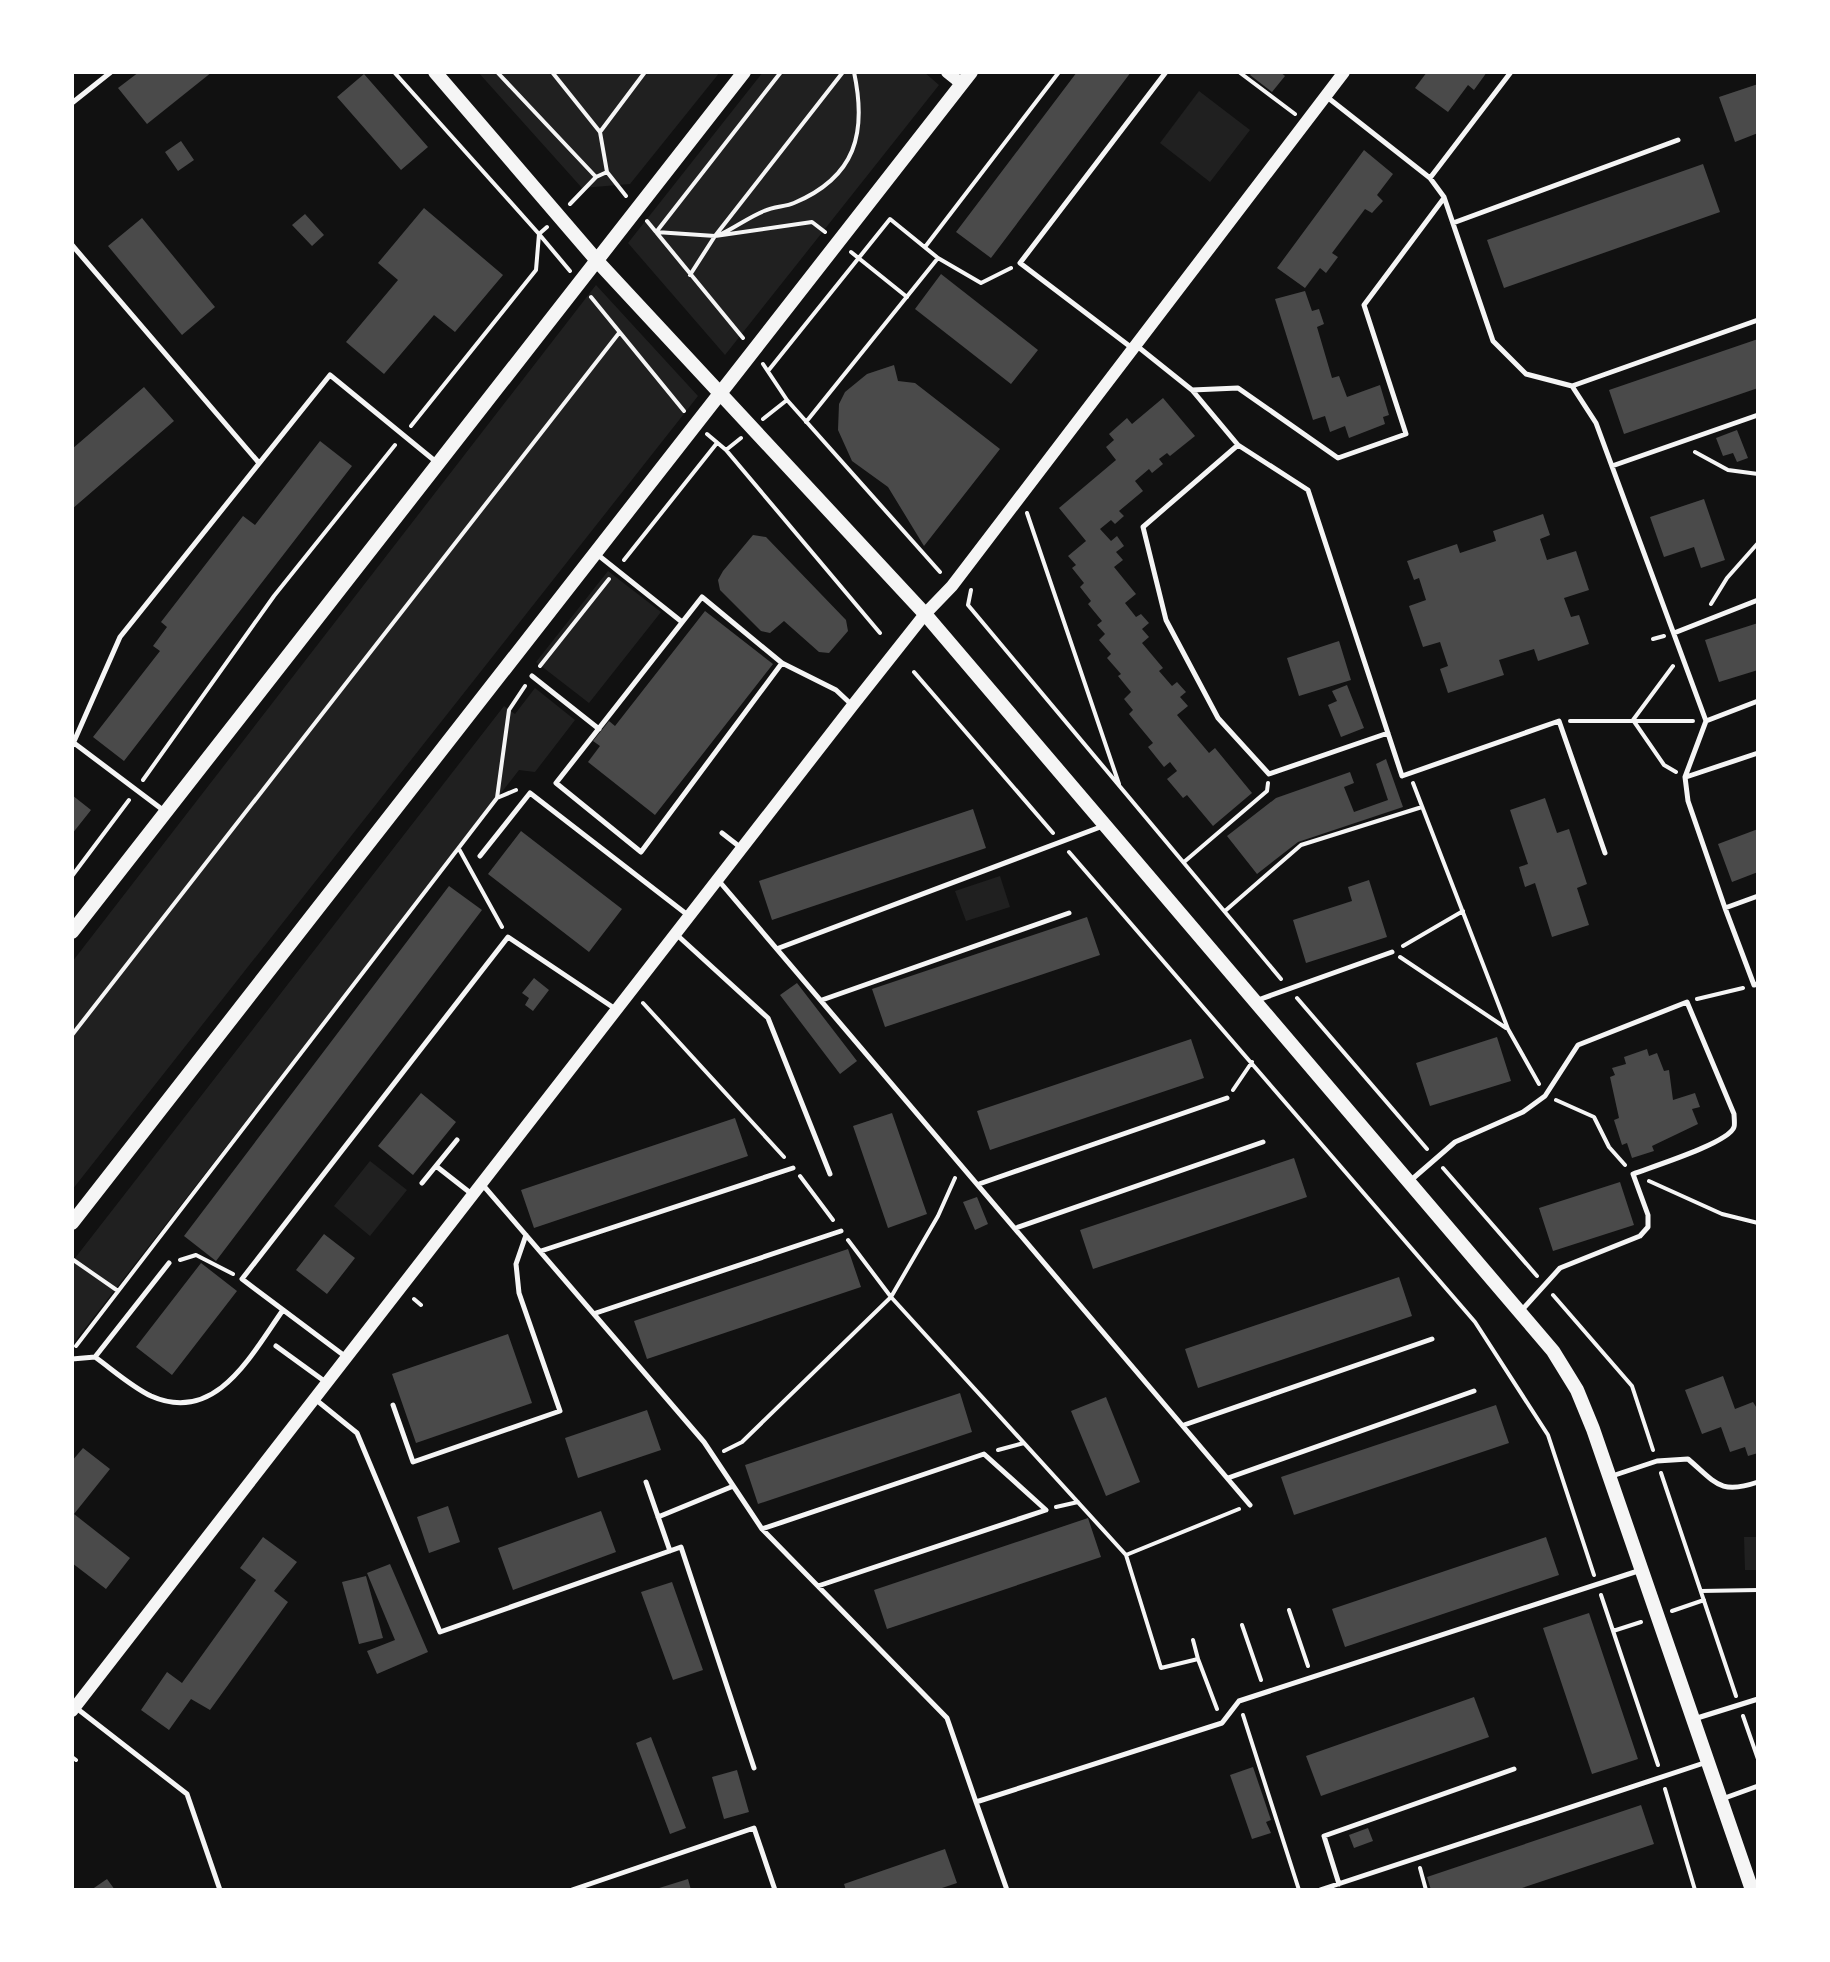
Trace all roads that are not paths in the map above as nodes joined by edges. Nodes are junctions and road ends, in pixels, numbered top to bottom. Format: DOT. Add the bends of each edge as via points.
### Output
graph roads {
  1 [pos="111,72"];
  2 [pos="435,72"];
  3 [pos="744,72"];
  4 [pos="947,72"];
  5 [pos="1166,72"];
  6 [pos="1344,72"];
  7 [pos="1511,72"];
  8 [pos="966,78"];
  9 [pos="1326,96"];
  10 [pos="72,103"];
  11 [pos="1678,140"];
  12 [pos="1430,178"];
  13 [pos="1444,197"];
  14 [pos="1453,223"];
  15 [pos="72,245"];
  16 [pos="599,263"];
  17 [pos="1758,320"];
  18 [pos="1134,347"];
  19 [pos="1572,386"];
  20 [pos="1192,390"];
  21 [pos="721,393"];
  22 [pos="1758,415"];
  23 [pos="1238,445"];
  24 [pos="259,463"];
  25 [pos="439,464"];
  26 [pos="1612,466"];
  27 [pos="596,554"];
  28 [pos="1758,600"];
  29 [pos="925,614"];
  30 [pos="682,622"];
  31 [pos="1674,633"];
  32 [pos="782,663"];
  33 [pos="532,676"];
  34 [pos="1758,701"];
  35 [pos="853,705"];
  36 [pos="1706,721"];
  37 [pos="599,729"];
  38 [pos="1388,733"];
  39 [pos="72,736"];
  40 [pos="73,745"];
  41 [pos="1758,753"];
  42 [pos="1685,777"];
  43 [pos="165,811"];
  44 [pos="1105,825"];
  45 [pos="722,833"];
  46 [pos="742,849"];
  47 [pos="1605,853"];
  48 [pos="480,856"];
  49 [pos="718,880"];
  50 [pos="1758,896"];
  51 [pos="1725,908"];
  52 [pos="1069,913"];
  53 [pos="690,917"];
  54 [pos="72,932"];
  55 [pos="676,934"];
  56 [pos="779,948"];
  57 [pos="1392,952"];
  58 [pos="1756,984"];
  59 [pos="822,1000"];
  60 [pos="1256,1001"];
  61 [pos="618,1010"];
  62 [pos="1227,1098"];
  63 [pos="457,1140"];
  64 [pos="1263,1142"];
  65 [pos="436,1166"];
  66 [pos="793,1168"];
  67 [pos="830,1174"];
  68 [pos="1410,1181"];
  69 [pos="422,1183"];
  70 [pos="481,1183"];
  71 [pos="979,1184"];
  72 [pos="473,1195"];
  73 [pos="72,1202"];
  74 [pos="90,1202"];
  75 [pos="72,1223"];
  76 [pos="1016,1228"];
  77 [pos="841,1231"];
  78 [pos="526,1234"];
  79 [pos="541,1251"];
  80 [pos="169,1263"];
  81 [pos="283,1310"];
  82 [pos="1521,1311"];
  83 [pos="596,1313"];
  84 [pos="1432,1339"];
  85 [pos="276,1346"];
  86 [pos="95,1357"];
  87 [pos="346,1358"];
  88 [pos="72,1359"];
  89 [pos="327,1383"];
  90 [pos="1474,1391"];
  91 [pos="314,1398"];
  92 [pos="393,1405"];
  93 [pos="1184,1425"];
  94 [pos="1611,1477"];
  95 [pos="1228,1478"];
  96 [pos="646,1482"];
  97 [pos="1758,1482"];
  98 [pos="731,1487"];
  99 [pos="1250,1505"];
  100 [pos="658,1517"];
  101 [pos="762,1529"];
  102 [pos="670,1551"];
  103 [pos="1642,1570"];
  104 [pos="818,1586"];
  105 [pos="1758,1699"];
  106 [pos="74,1709"];
  107 [pos="1693,1719"];
  108 [pos="1708,1761"];
  109 [pos="754,1768"];
  110 [pos="1514,1769"];
  111 [pos="1758,1786"];
  112 [pos="1721,1799"];
  113 [pos="976,1802"];
  114 [pos="1339,1884"];
  115 [pos="220,1890"];
  116 [pos="572,1890"];
  117 [pos="775,1890"];
  118 [pos="1007,1890"];
  119 [pos="1320,1890"];
  120 [pos="1752,1890"];
  1 -- 10 [label="lane"];
  2 -- 16 [label="main road"];
  3 -- 16 [label="main road"];
  4 -- 8 [label="street"];
  5 -- 18 [label="lane" via="1020,263"];
  6 -- 9 [label="street"];
  7 -- 12 [label="lane"];
  8 -- 21 [label="main road"];
  9 -- 12 [label="lane"];
  9 -- 18 [label="street"];
  11 -- 14 [label="lane"];
  12 -- 13 [label="lane"];
  13 -- 14 [label="lane"];
  13 -- 20 [label="lane" via="1364,305 1406,434 1338,458 1238,388"];
  14 -- 19 [label="lane" via="1493,341 1526,374"];
  15 -- 24 [label="lane"];
  16 -- 21 [label="main road"];
  16 -- 25 [label="main road"];
  17 -- 19 [label="lane"];
  18 -- 20 [label="lane"];
  18 -- 29 [label="street" via="952,586"];
  19 -- 26 [label="lane" via="1596,423"];
  20 -- 23 [label="lane"];
  21 -- 27 [label="main road"];
  21 -- 29 [label="main road"];
  22 -- 26 [label="lane"];
  23 -- 38 [label="lane" via="1308,490"];
  23 -- 38 [label="lane" via="1143,527 1166,620 1218,718 1269,774"];
  24 -- 25 [label="lane" via="330,375"];
  24 -- 40 [label="lane" via="120,637"];
  25 -- 43 [label="main road"];
  26 -- 31 [label="lane"];
  27 -- 30 [label="lane"];
  27 -- 74 [label="main road"];
  28 -- 31 [label="lane"];
  29 -- 35 [label="street"];
  29 -- 44 [label="main road"];
  30 -- 32 [label="lane" via="702,597"];
  30 -- 37 [label="lane"];
  31 -- 36 [label="lane"];
  32 -- 35 [label="lane" via="836,690"];
  32 -- 37 [label="lane" via="641,852 556,783"];
  33 -- 37 [label="lane"];
  34 -- 36 [label="lane"];
  35 -- 46 [label="street"];
  36 -- 42 [label="lane"];
  38 -- 47 [label="lane" via="1402,776 1559,721"];
  39 -- 40 [label="lane"];
  40 -- 43 [label="lane"];
  41 -- 42 [label="lane"];
  42 -- 51 [label="lane" via="1688,801"];
  43 -- 54 [label="main road"];
  44 -- 56 [label="lane"];
  44 -- 60 [label="main road"];
  45 -- 46 [label="lane"];
  46 -- 49 [label="street"];
  48 -- 53 [label="lane" via="530,793"];
  49 -- 53 [label="street"];
  49 -- 56 [label="lane"];
  50 -- 51 [label="lane"];
  51 -- 58 [label="lane"];
  52 -- 59 [label="lane"];
  53 -- 55 [label="street"];
  55 -- 61 [label="street"];
  55 -- 67 [label="lane" via="768,1018"];
  56 -- 59 [label="lane"];
  57 -- 60 [label="lane"];
  59 -- 71 [label="lane"];
  60 -- 68 [label="main road"];
  61 -- 70 [label="street"];
  61 -- 81 [label="lane" via="508,937 242,1279"];
  62 -- 71 [label="lane"];
  63 -- 65 [label="lane"];
  64 -- 76 [label="lane"];
  65 -- 69 [label="lane"];
  65 -- 72 [label="lane"];
  66 -- 79 [label="lane"];
  68 -- 82 [label="main road"];
  68 -- 82 [label="lane" via="1455,1142 1523,1112 1545,1096 1578,1045 1687,1002 1734,1114 1734,1126 1704,1147 1633,1174 1648,1227 1640,1236 1560,1268"];
  70 -- 72 [label="street"];
  70 -- 78 [label="lane"];
  71 -- 76 [label="lane"];
  72 -- 87 [label="street"];
  73 -- 74 [label="street"];
  74 -- 75 [label="main road"];
  76 -- 93 [label="lane"];
  77 -- 83 [label="lane"];
  78 -- 79 [label="lane"];
  78 -- 92 [label="lane" via="516,1264 519,1293 560,1411 413,1462"];
  79 -- 83 [label="lane"];
  80 -- 86 [label="lane"];
  81 -- 86 [label="lane" via="240,1369 200,1402 181,1406 150,1396"];
  81 -- 87 [label="lane"];
  82 -- 94 [label="main road" via="1577,1390"];
  83 -- 98 [label="lane" via="704,1442"];
  84 -- 93 [label="lane"];
  85 -- 89 [label="lane"];
  86 -- 88 [label="lane"];
  87 -- 89 [label="street"];
  89 -- 91 [label="street"];
  90 -- 95 [label="lane"];
  91 -- 102 [label="lane" via="357,1433 440,1632"];
  91 -- 106 [label="street"];
  93 -- 95 [label="lane"];
  94 -- 97 [label="lane" via="1657,1461 1688,1459 1721,1488"];
  94 -- 103 [label="main road"];
  95 -- 99 [label="lane"];
  96 -- 100 [label="lane"];
  98 -- 100 [label="lane"];
  98 -- 101 [label="lane"];
  100 -- 102 [label="lane"];
  101 -- 104 [label="lane"];
  101 -- 104 [label="lane" via="984,1454 1046,1510"];
  102 -- 109 [label="lane" via="681,1547"];
  103 -- 107 [label="main road"];
  103 -- 113 [label="lane" via="1239,1701 1222,1723"];
  104 -- 113 [label="lane" via="947,1718"];
  105 -- 107 [label="lane"];
  106 -- 115 [label="lane" via="187,1794"];
  107 -- 108 [label="main road"];
  108 -- 112 [label="main road"];
  108 -- 114 [label="lane"];
  110 -- 114 [label="lane" via="1324,1836"];
  111 -- 112 [label="lane"];
  112 -- 120 [label="main road"];
  113 -- 118 [label="lane"];
  114 -- 119 [label="lane"];
  116 -- 117 [label="lane" via="754,1828"];
}
